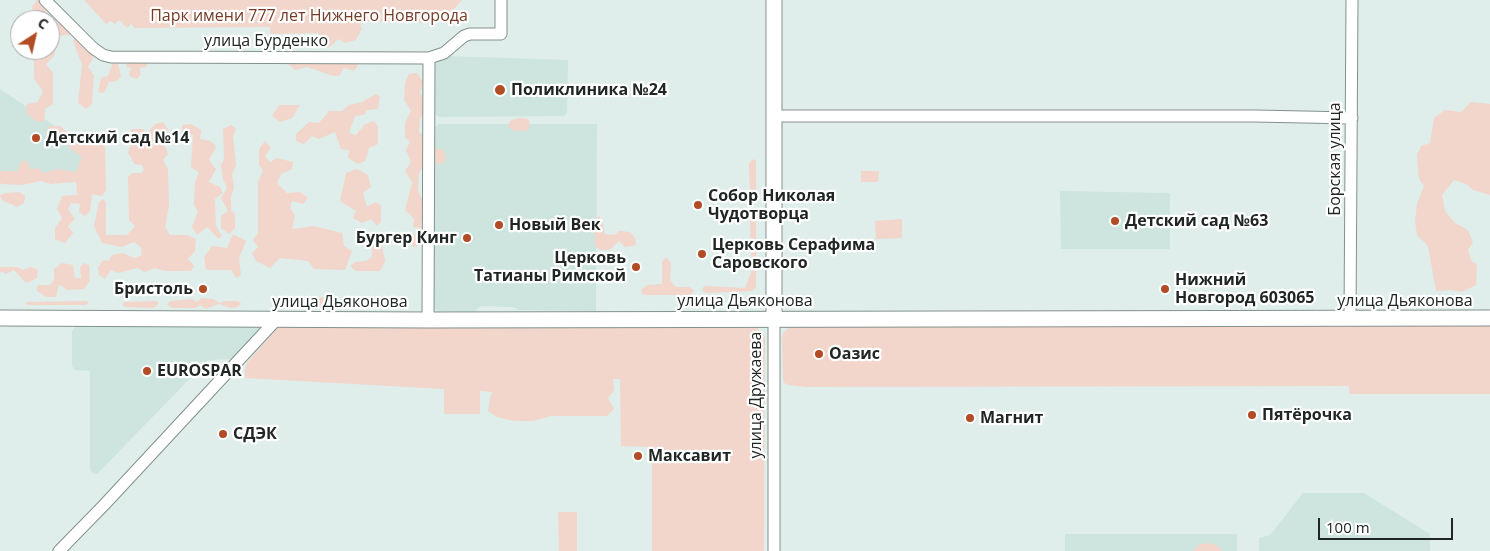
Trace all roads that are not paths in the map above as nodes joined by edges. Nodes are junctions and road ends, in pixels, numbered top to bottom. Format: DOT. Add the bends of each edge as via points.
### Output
graph roads {
  1 [pos="45,0"];
  2 [pos="501,0"];
  3 [pos="774,0"];
  4 [pos="1352,0"];
  5 [pos="429,58"];
  6 [pos="774,116"];
  7 [pos="1352,118"];
  8 [pos="0,318"];
  9 [pos="774,318"];
  10 [pos="1490,318"];
  11 [pos="277,319"];
  12 [pos="1350,319"];
  13 [pos="428,320"];
  14 [pos="59,551"];
  15 [pos="774,551"];
  1 -- 5 [label="street, улица Бурденко" via="93,48 111,57"];
  2 -- 5 [label="street, улица Бурденко" via="501,34 470,34 444,53"];
  3 -- 6 [label="main road, улица Дружаева"];
  4 -- 7 [label="street, Борская улица"];
  5 -- 13 [label="street"];
  6 -- 7 [label="street"];
  6 -- 9 [label="main road, улица Дружаева"];
  7 -- 12 [label="street, Борская улица"];
  8 -- 11 [label="main road, улица Дьяконова"];
  9 -- 12 [label="main road, улица Дьяконова"];
  9 -- 13 [label="main road, улица Дьяконова"];
  9 -- 15 [label="street, улица Дружаева"];
  10 -- 12 [label="main road, улица Дьяконова"];
  11 -- 13 [label="main road, улица Дьяконова"];
  11 -- 14 [label="street"];
}
